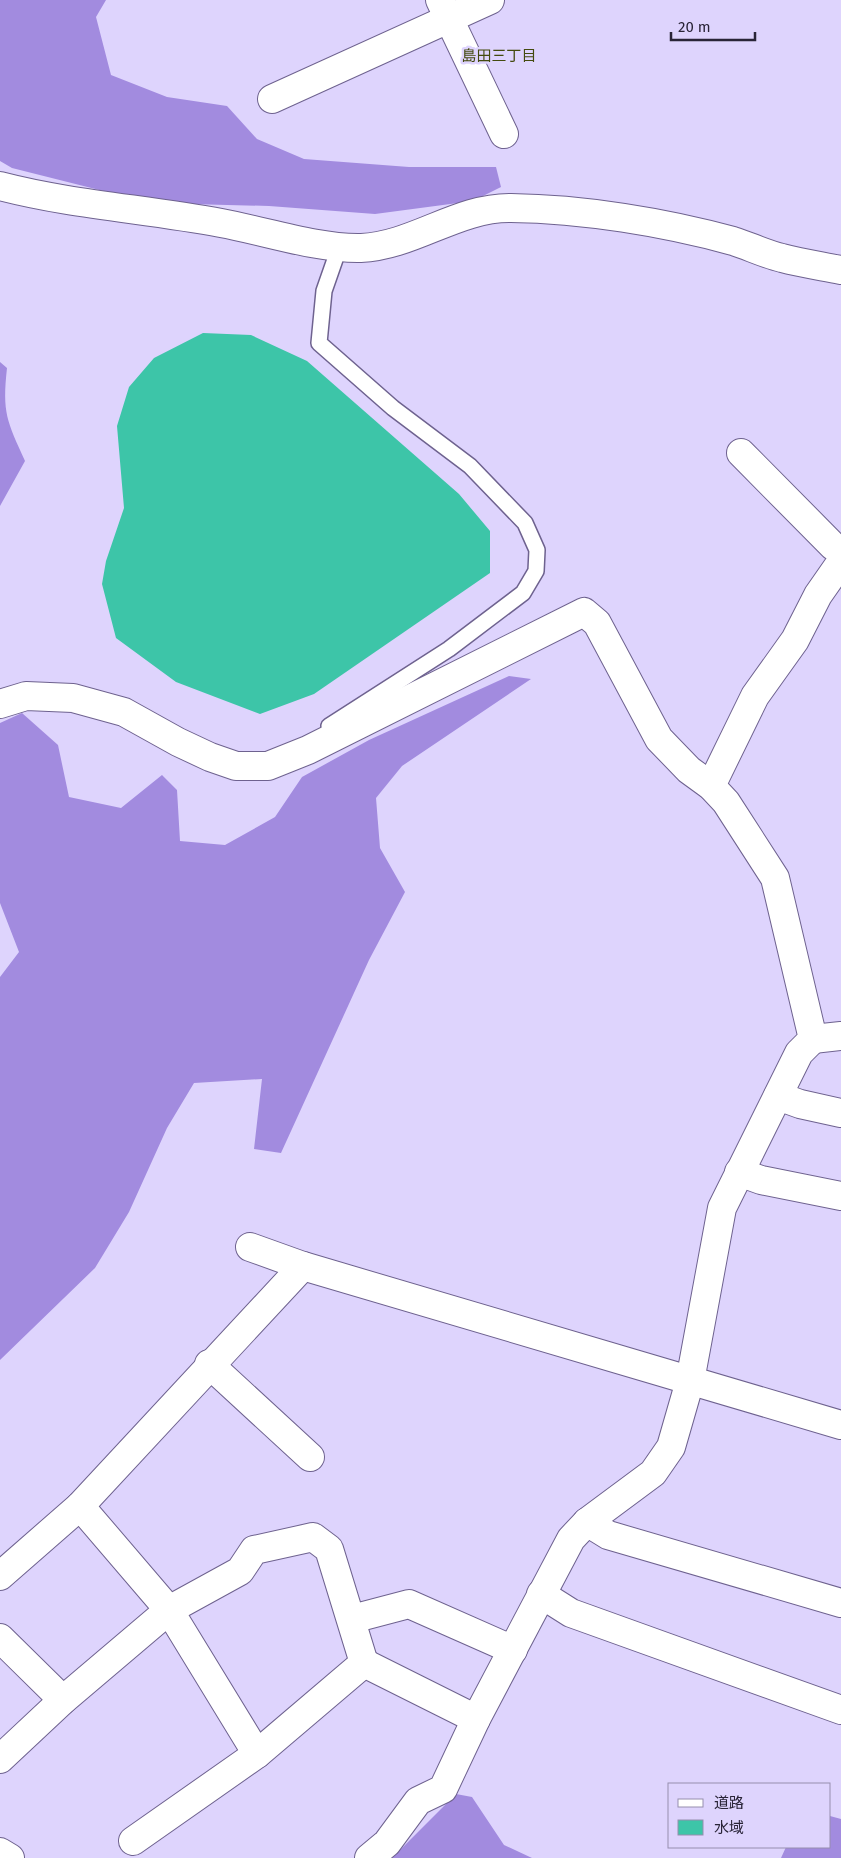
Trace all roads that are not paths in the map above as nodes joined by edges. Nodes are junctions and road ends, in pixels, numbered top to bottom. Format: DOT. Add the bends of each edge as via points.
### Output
graph roads {
  1 [pos="490,0"];
  2 [pos="445,10"];
  3 [pos="272,98"];
  4 [pos="504,134"];
  5 [pos="0,186"];
  6 [pos="339,248"];
  7 [pos="841,270"];
  8 [pos="740,454"];
  9 [pos="841,550"];
  10 [pos="841,562"];
  11 [pos="0,704"];
  12 [pos="308,750"];
  13 [pos="711,786"];
  14 [pos="841,1036"];
  15 [pos="814,1039"];
  16 [pos="778,1096"];
  17 [pos="841,1113"];
  18 [pos="739,1172"];
  19 [pos="841,1196"];
  20 [pos="250,1247"];
  21 [pos="303,1266"];
  22 [pos="210,1364"];
  23 [pos="690,1381"];
  24 [pos="841,1425"];
  25 [pos="310,1457"];
  26 [pos="80,1506"];
  27 [pos="587,1522"];
  28 [pos="0,1576"];
  29 [pos="541,1594"];
  30 [pos="841,1603"];
  31 [pos="169,1610"];
  32 [pos="352,1619"];
  33 [pos="0,1638"];
  34 [pos="513,1650"];
  35 [pos="364,1663"];
  36 [pos="63,1700"];
  37 [pos="841,1710"];
  38 [pos="476,1719"];
  39 [pos="257,1754"];
  40 [pos="0,1760"];
  41 [pos="133,1841"];
  42 [pos="0,1852"];
  43 [pos="10,1858"];
  44 [pos="369,1858"];
  1 -- 2 [label="street"];
  2 -- 3 [label="street"];
  2 -- 4 [label="street"];
  5 -- 6 [label="street" via="121,210 219,223"];
  6 -- 7 [label="street" via="364,248 400,240 465,215 509,208 600,215 661,225 733,241 782,258"];
  6 -- 12 [label="lane" via="324,291 320,343 393,408 470,466 525,523 537,550 536,571 523,593 449,648 328,727"];
  8 -- 9 [label="street"];
  10 -- 13 [label="street" via="818,595 796,640 755,696"];
  11 -- 12 [label="street" via="26,696 73,698 124,712 178,742 236,766 268,766"];
  12 -- 13 [label="street" via="584,612 597,623 658,739 689,770"];
  13 -- 15 [label="street" via="726,802 775,878"];
  14 -- 15 [label="street"];
  15 -- 16 [label="street" via="799,1053"];
  16 -- 17 [label="street"];
  16 -- 18 [label="street"];
  18 -- 19 [label="street" via="761,1180"];
  18 -- 23 [label="street" via="722,1208"];
  20 -- 21 [label="street"];
  21 -- 22 [label="street"];
  21 -- 23 [label="street"];
  22 -- 25 [label="street"];
  22 -- 26 [label="street"];
  23 -- 24 [label="street"];
  23 -- 27 [label="street" via="671,1447 653,1473"];
  26 -- 28 [label="street"];
  26 -- 31 [label="street"];
  27 -- 29 [label="street" via="571,1539"];
  27 -- 30 [label="street" via="608,1536"];
  29 -- 34 [label="street"];
  29 -- 37 [label="street" via="571,1613"];
  31 -- 32 [label="street" via="240,1571 254,1550 312,1536 329,1549"];
  31 -- 36 [label="street"];
  31 -- 39 [label="street"];
  32 -- 34 [label="street" via="410,1604"];
  32 -- 35 [label="street"];
  33 -- 36 [label="street"];
  34 -- 38 [label="street"];
  35 -- 38 [label="street"];
  35 -- 39 [label="street"];
  36 -- 40 [label="street"];
  38 -- 44 [label="street" via="443,1789 418,1801 387,1843"];
  39 -- 41 [label="street"];
  42 -- 43 [label="street"];
}
